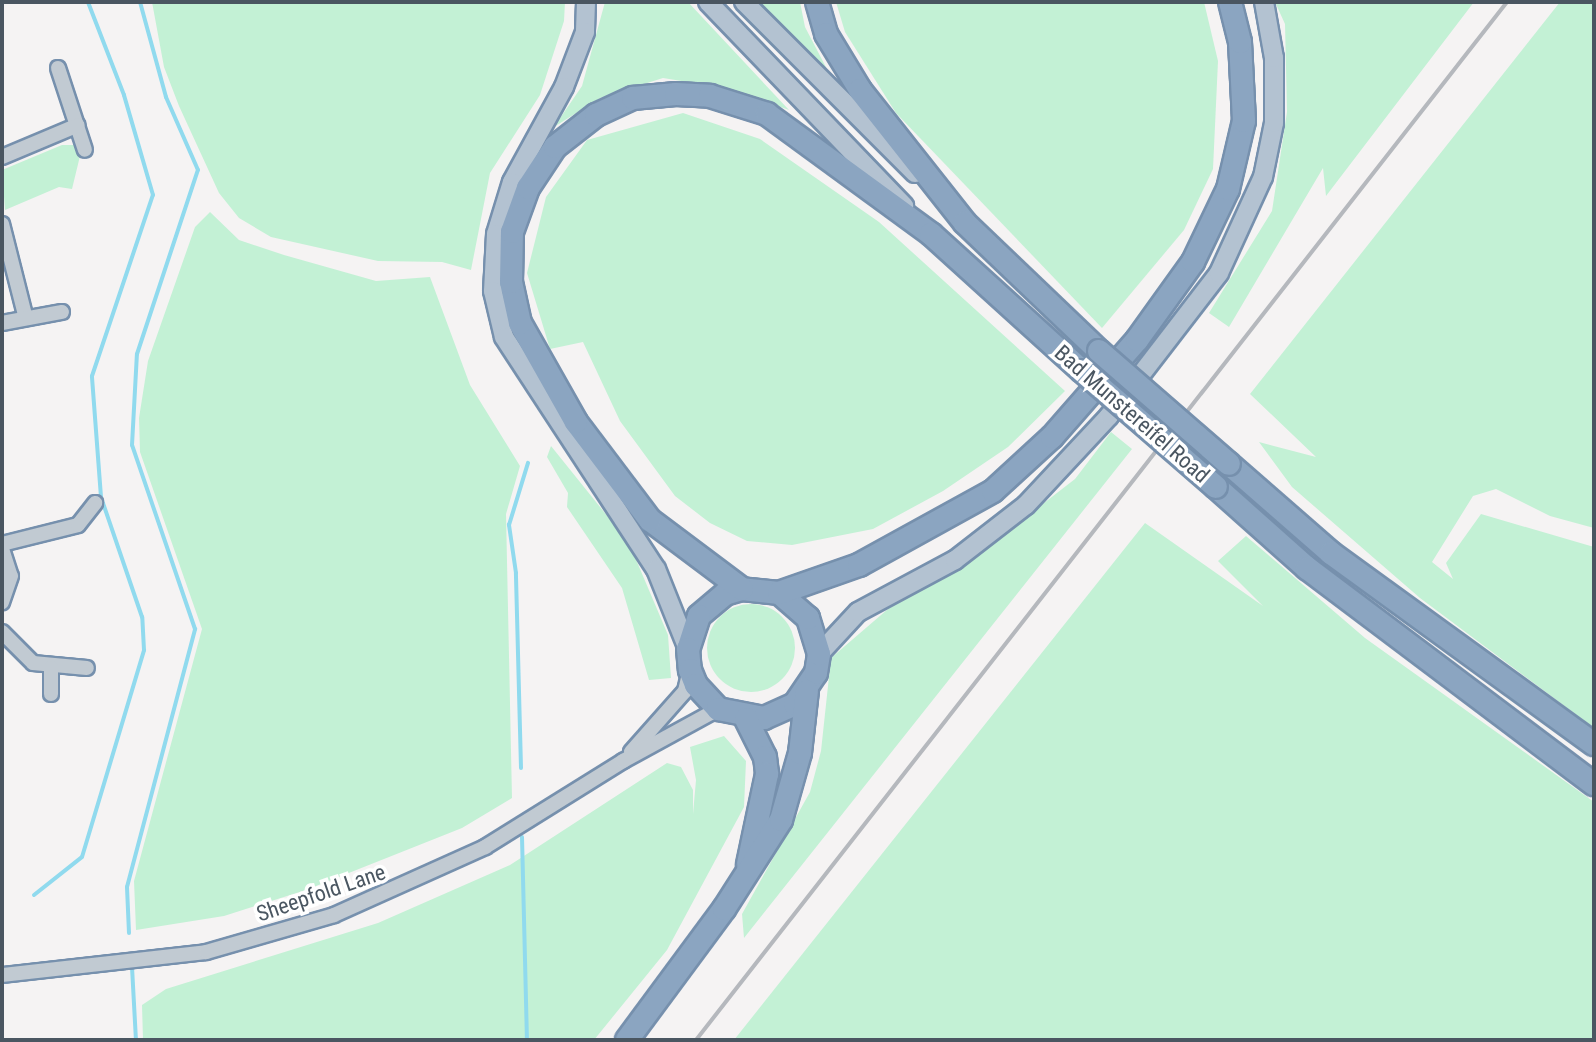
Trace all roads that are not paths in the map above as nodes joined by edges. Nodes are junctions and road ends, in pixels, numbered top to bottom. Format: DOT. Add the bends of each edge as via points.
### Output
graph roads {
  1 [pos="586,2"];
  2 [pos="708,2"];
  3 [pos="744,2"];
  4 [pos="817,2"];
  5 [pos="1230,2"];
  6 [pos="1264,2"];
  7 [pos="58,68"];
  8 [pos="78,125"];
  9 [pos="85,150"];
  10 [pos="4,152"];
  11 [pos="965,223"];
  12 [pos="2,224"];
  13 [pos="931,234"];
  14 [pos="62,312"];
  15 [pos="25,315"];
  16 [pos="2,323"];
  17 [pos="95,503"];
  18 [pos="2,547"];
  19 [pos="742,589"];
  20 [pos="779,593"];
  21 [pos="2,602"];
  22 [pos="2,632"];
  23 [pos="819,654"];
  24 [pos="689,659"];
  25 [pos="51,668"];
  26 [pos="87,668"];
  27 [pos="807,691"];
  28 [pos="51,694"];
  29 [pos="718,709"];
  30 [pos="746,719"];
  31 [pos="1594,744"];
  32 [pos="623,761"];
  33 [pos="1594,784"];
  34 [pos="748,869"];
  35 [pos="2,975"];
  36 [pos="627,1040"];
  1 -- 24 [label="main road" via="585,32 564,87 512,182 496,234 493,291 504,337 656,569"];
  2 -- 13 [label="main road, Bad Munstereifel Road"];
  3 -- 11 [label="main road, Bad Munstereifel Road"];
  4 -- 11 [label="highway" via="826,34 860,90"];
  5 -- 20 [label="highway" via="1240,42 1244,121 1228,189 1193,262 1137,340 1060,429 993,491 859,565"];
  6 -- 23 [label="main road" via="1274,58 1274,123 1263,177 1219,273 1109,416 1026,505 955,560 858,612"];
  7 -- 8 [label="street"];
  8 -- 9 [label="street"];
  8 -- 10 [label="street"];
  11 -- 31 [label="highway, Bad Munstereifel Road, bridge" via="1099,351 1331,553"];
  12 -- 15 [label="street"];
  13 -- 19 [label="highway" via="791,128 748,106 710,96 633,98 596,115 555,147 528,188 512,232 511,282 527,336 576,422 650,520"];
  13 -- 33 [label="highway, Bad Munstereifel Road, bridge" via="1307,568"];
  14 -- 15 [label="street"];
  15 -- 16 [label="street"];
  17 -- 18 [label="street" via="78,525"];
  18 -- 21 [label="street" via="11,576"];
  19 -- 20 [label="highway"];
  19 -- 24 [label="highway" via="705,610"];
  20 -- 23 [label="highway" via="808,618"];
  22 -- 25 [label="street" via="33,663"];
  23 -- 27 [label="highway"];
  24 -- 29 [label="highway" via="700,692"];
  24 -- 32 [label="street, Sheepfold Lane" via="685,691"];
  25 -- 26 [label="street"];
  25 -- 28 [label="street"];
  27 -- 30 [label="highway" via="780,713"];
  27 -- 34 [label="highway" via="807,718 785,809"];
  29 -- 30 [label="highway"];
  29 -- 32 [label="street, Sheepfold Lane"];
  30 -- 34 [label="highway" via="765,757 767,774"];
  32 -- 35 [label="street, Sheepfold Lane" via="485,847 334,915 206,952"];
  34 -- 36 [label="highway"];
}
